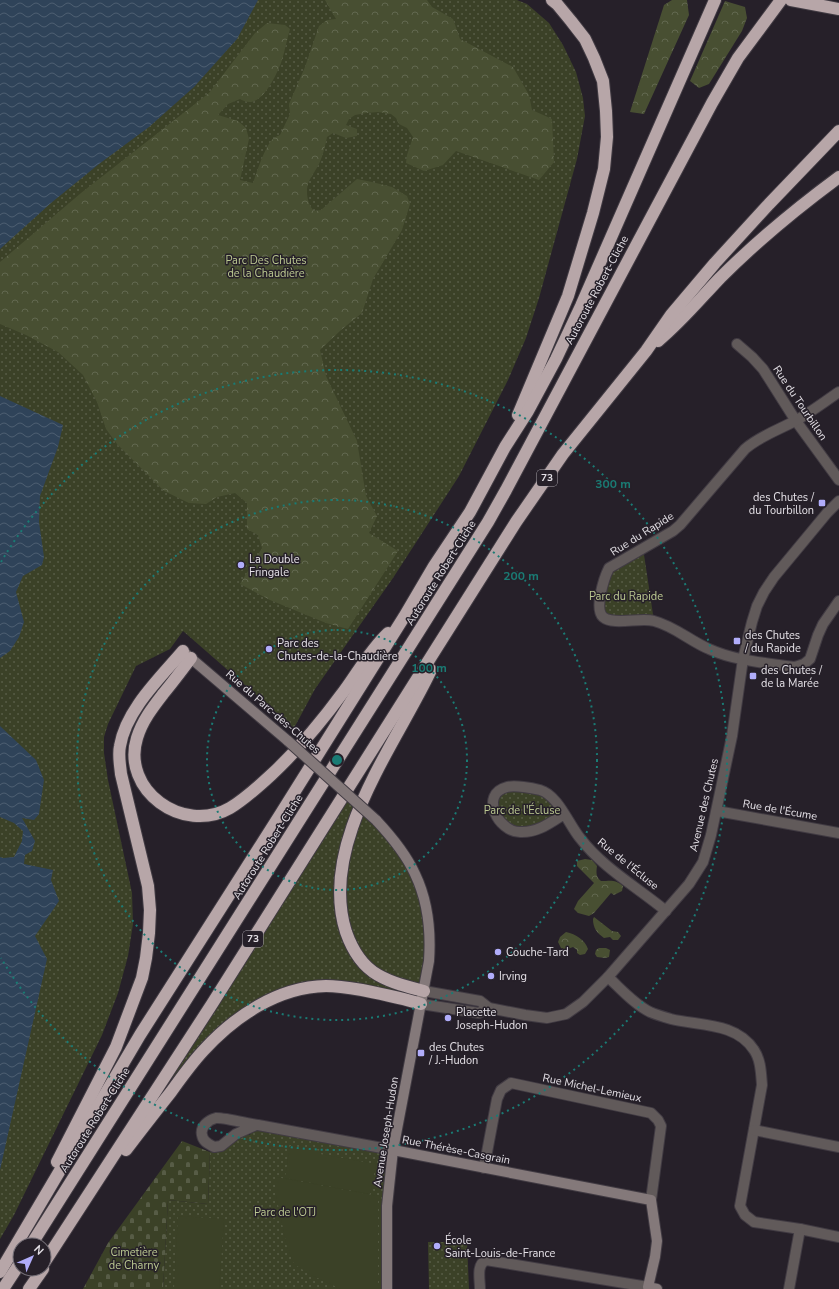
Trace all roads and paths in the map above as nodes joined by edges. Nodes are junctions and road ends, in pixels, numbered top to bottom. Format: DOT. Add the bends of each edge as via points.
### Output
graph roads {
  1 [pos="552,0"];
  2 [pos="715,0"];
  3 [pos="780,0"];
  4 [pos="791,0"];
  5 [pos="839,9"];
  6 [pos="839,131"];
  7 [pos="839,177"];
  8 [pos="737,344"];
  9 [pos="646,351"];
  10 [pos="839,392"];
  11 [pos="796,421"];
  12 [pos="505,447"];
  13 [pos="839,480"];
  14 [pos="839,501"];
  15 [pos="839,602"];
  16 [pos="459,614"];
  17 [pos="404,617"];
  18 [pos="187,654"];
  19 [pos="743,660"];
  20 [pos="717,811"];
  21 [pos="564,814"];
  22 [pos="839,833"];
  23 [pos="666,911"];
  24 [pos="608,977"];
  25 [pos="424,991"];
  26 [pos="421,1004"];
  27 [pos="489,1008"];
  28 [pos="256,1125"];
  29 [pos="754,1130"];
  30 [pos="839,1147"];
  31 [pos="393,1150"];
  32 [pos="484,1168"];
  33 [pos="652,1200"];
  34 [pos="800,1228"];
  35 [pos="36,1237"];
  36 [pos="839,1237"];
  37 [pos="52,1251"];
  38 [pos="52,1254"];
  39 [pos="0,1272"];
  40 [pos="12,1275"];
  41 [pos="36,1277"];
  42 [pos="651,1288"];
  43 [pos="3,1289"];
  44 [pos="28,1289"];
  45 [pos="387,1289"];
  46 [pos="480,1289"];
  47 [pos="789,1289"];
  1 -- 12 [label="highway" via="585,39 603,82 607,137 604,168 594,213 568,296"];
  2 -- 12 [label="highway" via="562,346"];
  3 -- 35 [label="highway, Autoroute Robert-Cliche / 73" via="738,58 712,103 488,522"];
  4 -- 5 [label="highway"];
  6 -- 9 [label="highway, 73" via="715,263 671,315"];
  7 -- 9 [label="highway" via="761,240 669,332"];
  8 -- 11 [label="street, Rue du Tourbillon" via="763,369"];
  9 -- 16 [label="highway, 73" via="563,454 516,522"];
  10 -- 11 [label="street, Rue du Rapide"];
  11 -- 13 [label="street, Rue du Tourbillon"];
  11 -- 19 [label="street, Rue du Rapide" via="758,439 745,449 677,528 610,568 599,606 604,618 612,622 654,621 709,649"];
  12 -- 17 [label="highway" via="470,512"];
  14 -- 19 [label="street, Avenue des Chutes" via="764,592 752,622"];
  15 -- 19 [label="street, Rue du Rapide" via="823,624 810,659 804,664 795,667"];
  16 -- 25 [label="highway" via="375,774 352,827 339,886 343,924 356,954 366,967 386,980"];
  16 -- 37 [label="highway, 73"];
  17 -- 18 [label="highway" via="380,641 320,723 290,757 230,808 200,817 177,813 156,800 142,782 135,759 137,737 142,725"];
  17 -- 39 [label="highway" via="140,1035"];
  18 -- 25 [label="street, Rue du Parc-des-Chutes, bridge" via="376,820 403,854 415,874 428,920 429,961"];
  18 -- 39 [label="highway" via="134,710 122,735 120,747 121,774 148,886 150,933 142,978 116,1047"];
  19 -- 20 [label="street, Avenue des Chutes" via="732,736"];
  20 -- 22 [label="street, Rue de l'Écume"];
  20 -- 23 [label="street, Avenue des Chutes" via="703,862 689,884"];
  21 -- 21 [label="street, Rue de l'Écluse" via="545,827 530,832 518,832 499,820 492,805 494,796 500,789 509,786 545,792 556,801"];
  21 -- 23 [label="street, Rue de l'Écluse" via="588,849"];
  23 -- 24 [label="street, Avenue des Chutes"];
  24 -- 27 [label="street, Avenue des Chutes" via="583,1002 566,1014 547,1018"];
  24 -- 29 [label="street" via="637,1004 650,1012 671,1019 724,1028 742,1036 754,1050 760,1066 762,1085"];
  25 -- 26 [label="street, Rue du Parc-des-Chutes"];
  25 -- 27 [label="street, Avenue des Chutes" via="480,1001"];
  26 -- 27 [label="street, Avenue des Chutes" via="479,1013"];
  26 -- 31 [label="street, Avenue Joseph-Hudon"];
  26 -- 38 [label="highway" via="397,996 340,986 325,986 284,994 265,1002 242,1017 220,1034 187,1071 124,1152"];
  28 -- 28 [label="street, Rue Thérèse-Casgrain" via="217,1118 208,1121 202,1127 202,1135 206,1142 214,1147 221,1146 236,1134"];
  28 -- 31 [label="street, Rue Thérèse-Casgrain"];
  29 -- 30 [label="street"];
  29 -- 34 [label="street" via="740,1206 746,1216 754,1222"];
  31 -- 32 [label="street, Rue Thérèse-Casgrain"];
  31 -- 45 [label="street, Avenue Joseph-Hudon" via="387,1206"];
  32 -- 33 [label="street, Rue Thérèse-Casgrain"];
  32 -- 33 [label="street, Rue Michel-Lemieux" via="497,1099 501,1090 511,1083 651,1113 661,1126"];
  33 -- 42 [label="street, Rue Michel-Lemieux" via="657,1241"];
  34 -- 36 [label="street"];
  34 -- 47 [label="street"];
  40 -- 43 [label="highway"];
  41 -- 44 [label="highway"];
  42 -- 46 [label="street" via="486,1260 479,1268"];
}
